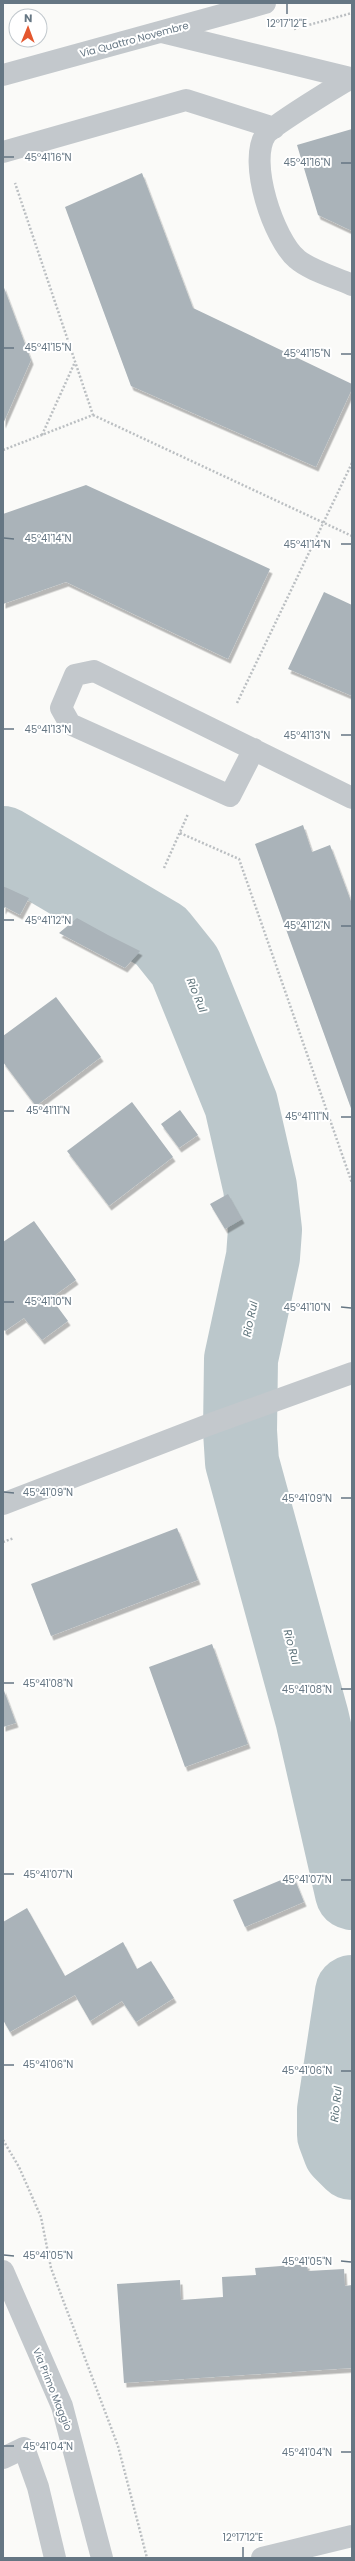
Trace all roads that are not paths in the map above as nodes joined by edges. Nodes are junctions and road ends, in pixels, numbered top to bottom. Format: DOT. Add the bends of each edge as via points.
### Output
graph roads {
  1 [pos="265,3"];
  2 [pos="161,32"];
  3 [pos="3,75"];
  4 [pos="351,78"];
  5 [pos="274,128"];
  6 [pos="4,151"];
  7 [pos="352,285"];
  8 [pos="254,749"];
  9 [pos="352,798"];
  10 [pos="352,1373"];
  11 [pos="3,1504"];
  12 [pos="3,2271"];
  13 [pos="3,2458"];
  14 [pos="352,2536"];
  15 [pos="55,2558"];
  16 [pos="102,2558"];
  17 [pos="262,2558"];
  1 -- 2 [label="street, Via Quattro Novembre"];
  2 -- 3 [label="street, Via Quattro Novembre"];
  2 -- 4 [label="street"];
  4 -- 5 [label="street"];
  5 -- 6 [label="street" via="186,100"];
  5 -- 7 [label="street" via="266,133 259,151 258,169 261,188 285,247 298,260"];
  8 -- 8 [label="street" via="94,671 75,675 61,708 70,724 230,796"];
  8 -- 9 [label="street"];
  10 -- 11 [label="street"];
  12 -- 16 [label="street, Via Primo Maggio" via="62,2406"];
  13 -- 15 [label="street" via="24,2448 38,2487"];
  14 -- 17 [label="street"];
}
